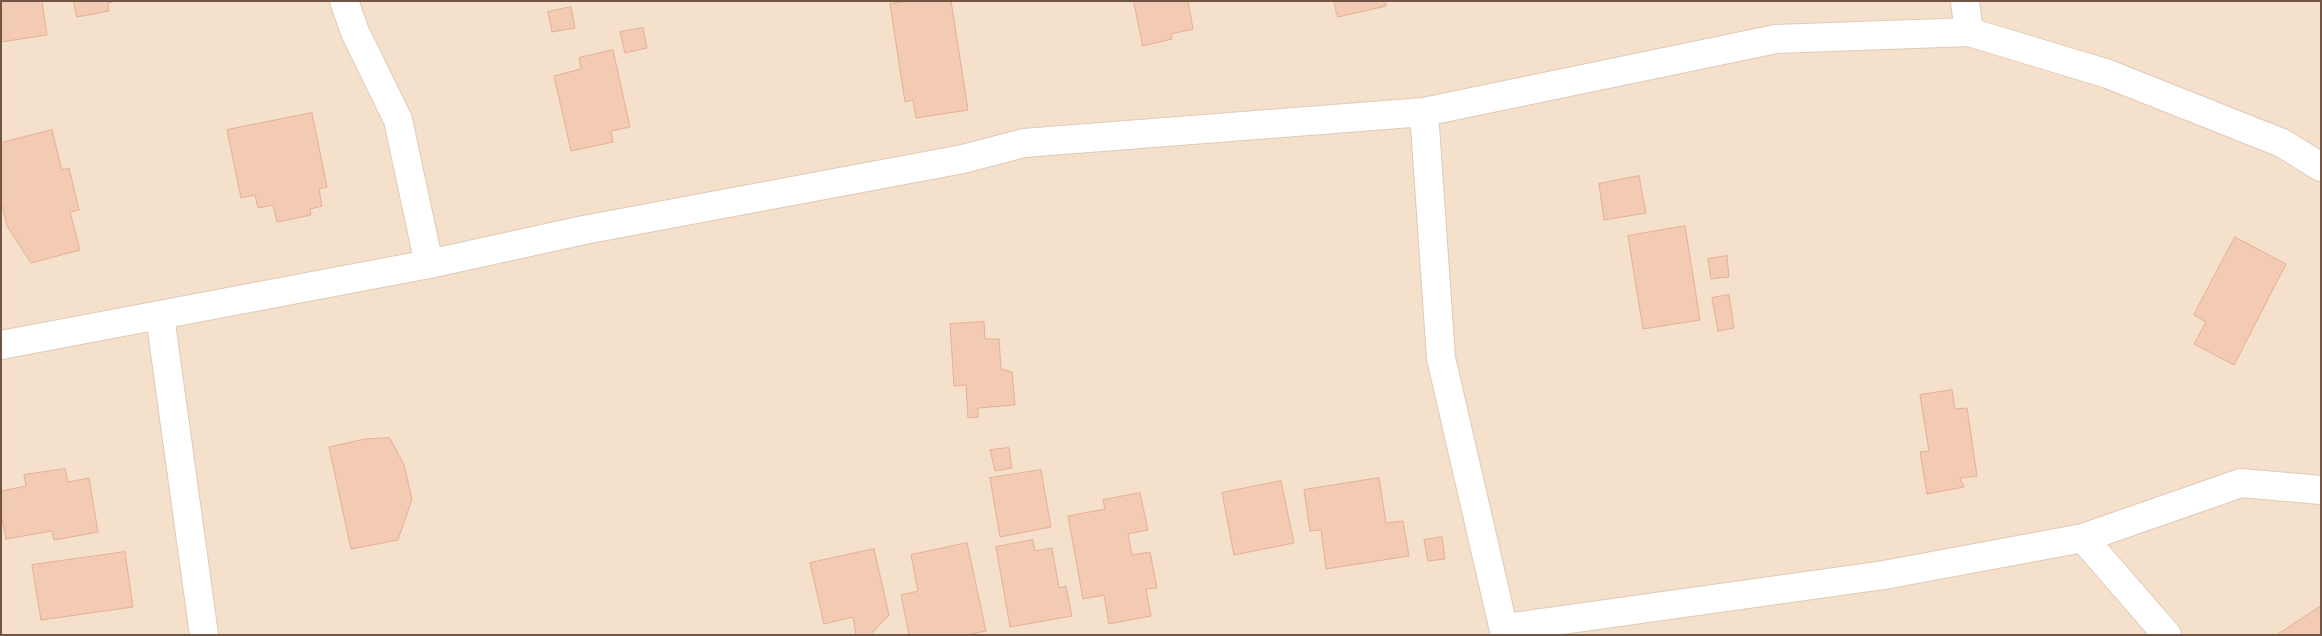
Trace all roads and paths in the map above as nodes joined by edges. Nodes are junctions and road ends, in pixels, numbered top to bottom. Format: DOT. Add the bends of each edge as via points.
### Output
graph roads {
  1 [pos="344,1"];
  2 [pos="1965,1"];
  3 [pos="1969,32"];
  4 [pos="1424,112"];
  5 [pos="2321,167"];
  6 [pos="429,264"];
  7 [pos="160,316"];
  8 [pos="1,345"];
  9 [pos="2321,490"];
  10 [pos="2083,538"];
  11 [pos="1505,631"];
  12 [pos="204,635"];
  13 [pos="2168,635"];
  1 -- 6 [label="street" via="355,32 398,120"];
  2 -- 3 [label="street"];
  3 -- 4 [label="street" via="1776,40"];
  3 -- 5 [label="street" via="2108,74 2282,143"];
  4 -- 6 [label="street" via="1024,144 963,159 584,230"];
  4 -- 11 [label="street" via="1441,358"];
  6 -- 7 [label="street"];
  7 -- 8 [label="street"];
  7 -- 12 [label="street"];
  9 -- 10 [label="street" via="2241,483"];
  10 -- 11 [label="street" via="1884,575"];
  10 -- 13 [label="street"];
}
